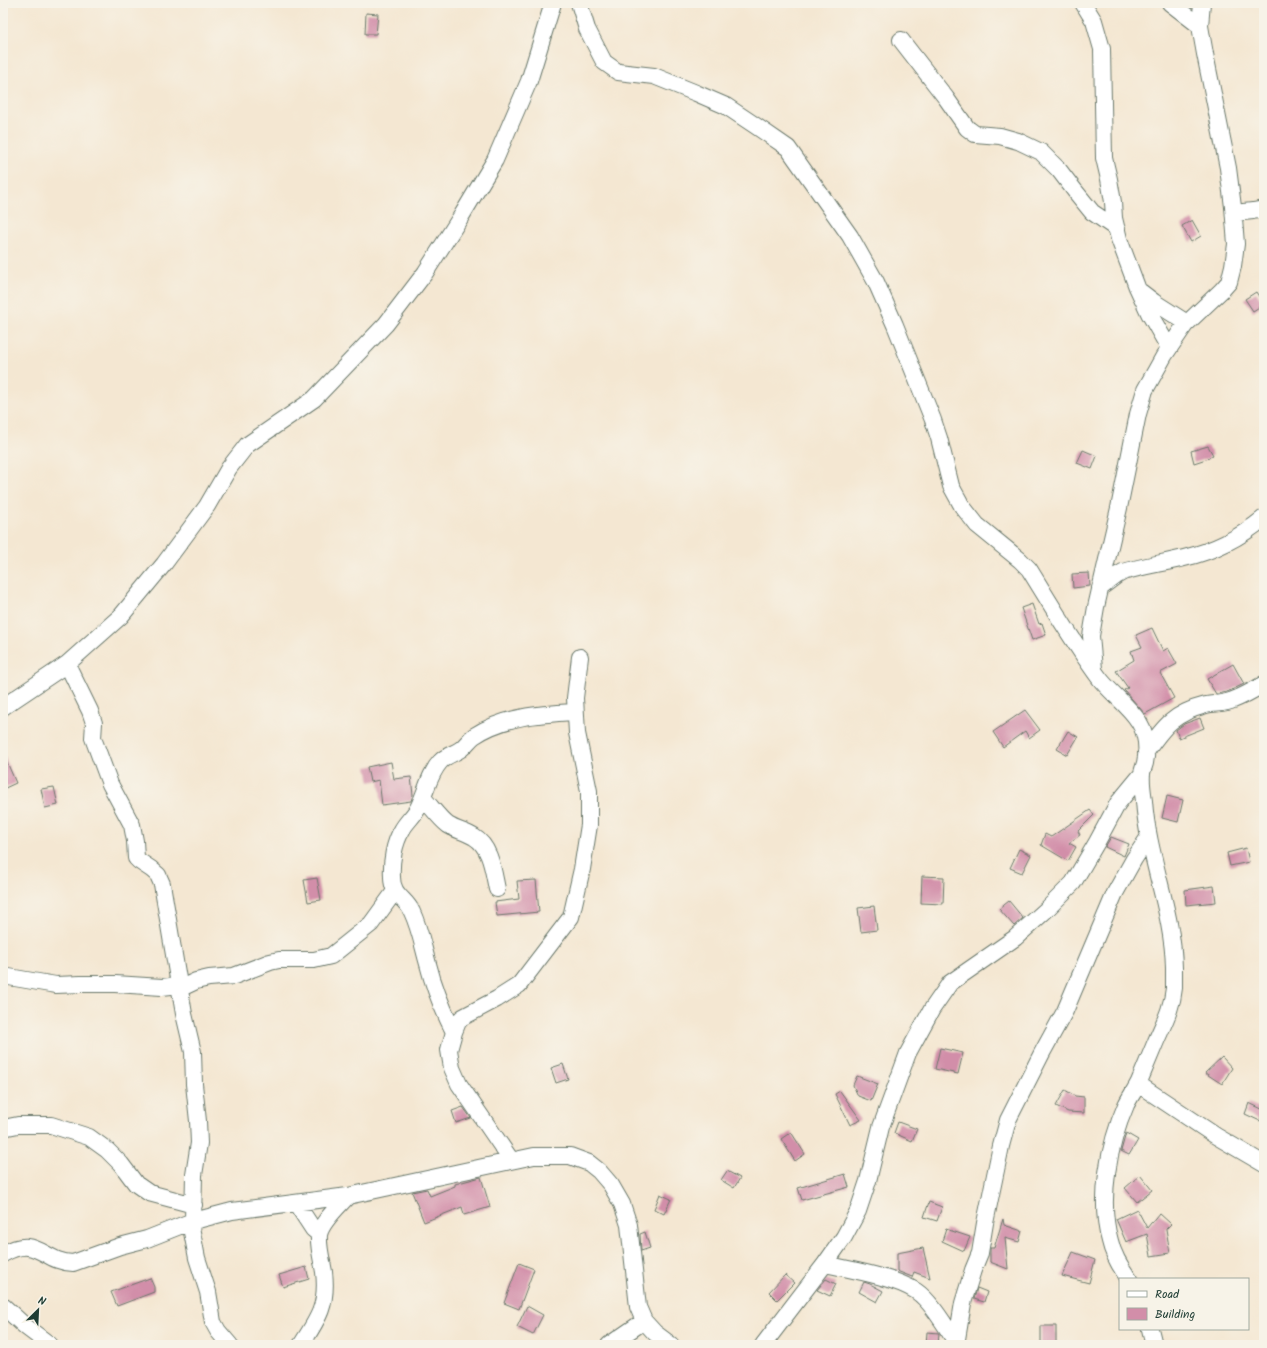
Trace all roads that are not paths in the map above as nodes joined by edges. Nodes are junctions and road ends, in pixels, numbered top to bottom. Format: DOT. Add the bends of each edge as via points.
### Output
graph roads {
  1 [pos="553,3"];
  2 [pos="579,3"];
  3 [pos="1083,3"];
  4 [pos="1170,3"];
  5 [pos="1202,3"];
  6 [pos="1200,26"];
  7 [pos="901,40"];
  8 [pos="1264,208"];
  9 [pos="1234,213"];
  10 [pos="1117,230"];
  11 [pos="1137,288"];
  12 [pos="1187,322"];
  13 [pos="1169,348"];
  14 [pos="1264,518"];
  15 [pos="1100,588"];
  16 [pos="580,657"];
  17 [pos="67,664"];
  18 [pos="1094,670"];
  19 [pos="1264,685"];
  20 [pos="3,707"];
  21 [pos="575,712"];
  22 [pos="1146,752"];
  23 [pos="1142,774"];
  24 [pos="423,798"];
  25 [pos="1148,838"];
  26 [pos="497,889"];
  27 [pos="395,892"];
  28 [pos="3,976"];
  29 [pos="179,987"];
  30 [pos="454,1032"];
  31 [pos="1138,1084"];
  32 [pos="3,1128"];
  33 [pos="511,1160"];
  34 [pos="1264,1164"];
  35 [pos="348,1196"];
  36 [pos="296,1203"];
  37 [pos="194,1205"];
  38 [pos="191,1221"];
  39 [pos="319,1234"];
  40 [pos="3,1254"];
  41 [pos="825,1264"];
  42 [pos="1128,1278"];
  43 [pos="3,1306"];
  44 [pos="644,1321"];
  45 [pos="1150,1330"];
  46 [pos="956,1344"];
  47 [pos="50,1345"];
  48 [pos="230,1345"];
  49 [pos="301,1345"];
  50 [pos="609,1345"];
  51 [pos="671,1345"];
  52 [pos="763,1345"];
  53 [pos="1154,1345"];
  1 -- 17 [label="street" via="529,81 495,160 425,273 386,324 314,398 247,445 229,468 207,506 164,564 121,616"];
  2 -- 18 [label="street" via="587,29 604,62 618,72 654,76 726,106 788,148 850,236 876,282 933,420 951,486 962,506 977,525 1029,569 1071,638"];
  3 -- 10 [label="street" via="1094,21 1102,49 1104,158"];
  4 -- 6 [label="street"];
  5 -- 6 [label="street"];
  6 -- 9 [label="street" via="1228,168"];
  7 -- 10 [label="street" via="967,128 975,134 1018,140 1041,152 1059,170 1092,212"];
  8 -- 9 [label="street"];
  9 -- 12 [label="street" via="1236,244 1229,282"];
  10 -- 11 [label="street"];
  11 -- 12 [label="street" via="1154,302"];
  11 -- 13 [label="street"];
  12 -- 13 [label="street"];
  13 -- 15 [label="street" via="1145,390 1138,414"];
  14 -- 15 [label="street" via="1237,538 1210,550 1124,572"];
  15 -- 18 [label="street" via="1091,636"];
  16 -- 21 [label="street"];
  17 -- 20 [label="street"];
  17 -- 29 [label="street" via="90,711 94,723 93,738 110,784 132,825 136,858 158,875 162,884"];
  18 -- 22 [label="street" via="1139,722 1147,741"];
  19 -- 22 [label="street" via="1233,701 1190,710 1172,720"];
  21 -- 24 [label="street" via="513,719 473,737 461,749 440,762"];
  21 -- 30 [label="street" via="589,791 589,825 571,917 519,985 463,1017"];
  22 -- 23 [label="street"];
  23 -- 25 [label="street"];
  23 -- 41 [label="street" via="1118,803 1072,883 1015,938 950,983 932,1009 908,1053 881,1127 858,1211"];
  24 -- 26 [label="street" via="441,818 480,840 486,847"];
  24 -- 27 [label="street" via="396,843 392,878"];
  25 -- 31 [label="street" via="1173,951 1174,988 1168,1016"];
  25 -- 46 [label="street" via="1115,893 1065,1011 1008,1120 980,1253 963,1303"];
  27 -- 29 [label="street" via="371,924 332,956 314,960 279,960 234,976 209,978"];
  27 -- 30 [label="street" via="412,910 442,1007"];
  28 -- 29 [label="street" via="62,986 115,984"];
  29 -- 37 [label="street" via="193,1052 198,1120 199,1143 194,1176"];
  30 -- 33 [label="street" via="449,1050 452,1068 459,1084"];
  31 -- 34 [label="street" via="1216,1136"];
  31 -- 42 [label="street" via="1126,1106 1117,1133 1109,1162 1105,1195 1105,1218 1110,1243"];
  32 -- 37 [label="street" via="18,1125 50,1125 89,1137 107,1150 136,1184 149,1193"];
  33 -- 35 [label="street"];
  33 -- 44 [label="street" via="534,1156 570,1156 588,1163 611,1185 622,1204 629,1225 638,1307"];
  35 -- 36 [label="street"];
  35 -- 39 [label="street"];
  36 -- 38 [label="street" via="232,1211"];
  36 -- 39 [label="street"];
  37 -- 38 [label="street"];
  38 -- 40 [label="street" via="73,1264 26,1246 13,1248"];
  38 -- 48 [label="street" via="197,1258 208,1292 213,1322"];
  39 -- 49 [label="street" via="325,1296 319,1318"];
  41 -- 46 [label="street" via="899,1282 917,1292 932,1307"];
  41 -- 52 [label="street"];
  43 -- 47 [label="street"];
  44 -- 50 [label="street"];
  44 -- 51 [label="street"];
  45 -- 53 [label="street"];
}
